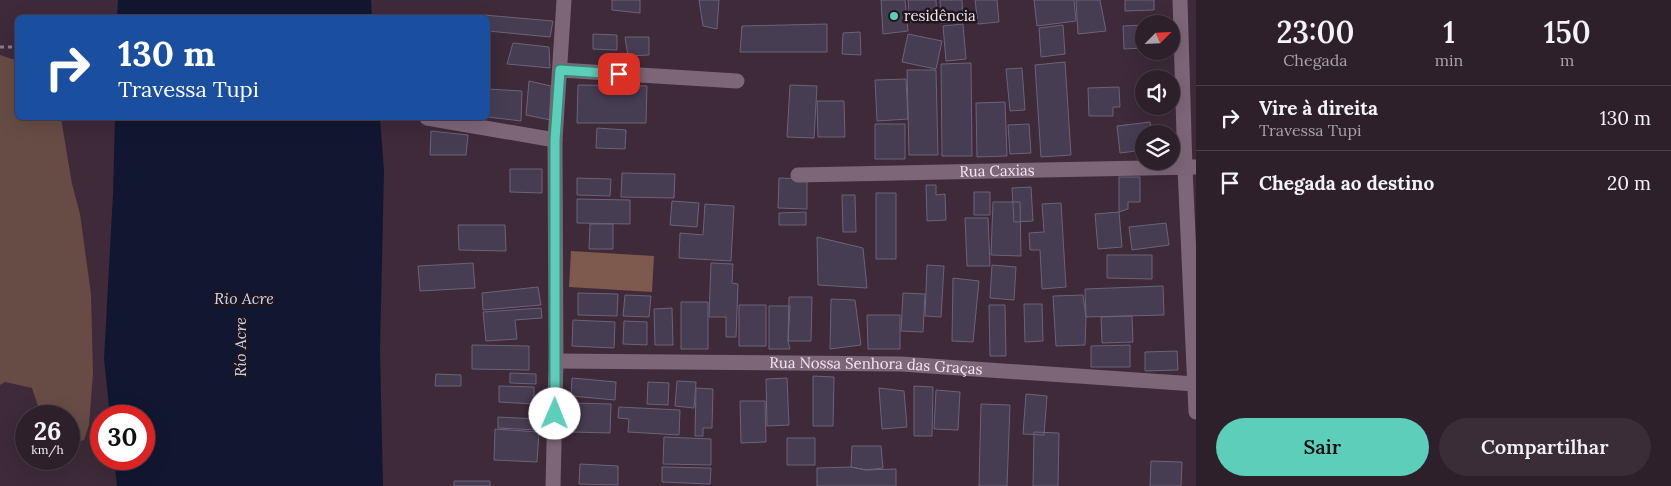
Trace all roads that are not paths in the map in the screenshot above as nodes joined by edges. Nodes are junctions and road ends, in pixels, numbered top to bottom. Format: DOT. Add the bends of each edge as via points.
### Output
graph roads {
  1 [pos="564,0"];
  2 [pos="1180,0"];
  3 [pos="560,70"];
  4 [pos="737,81"];
  5 [pos="439,120"];
  6 [pos="555,140"];
  7 [pos="1190,167"];
  8 [pos="798,175"];
  9 [pos="556,361"];
  10 [pos="1195,384"];
  11 [pos="1196,412"];
  12 [pos="553,486"];
  1 -- 3 [label="street"];
  2 -- 7 [label="street"];
  3 -- 4 [label="street"];
  3 -- 6 [label="street"];
  5 -- 6 [label="street"];
  6 -- 9 [label="street"];
  7 -- 8 [label="street, Rua Caxias"];
  7 -- 10 [label="street"];
  9 -- 10 [label="street, Rua Nossa Senhora das Graças" via="901,364"];
  9 -- 12 [label="street"];
  10 -- 11 [label="street"];
}
